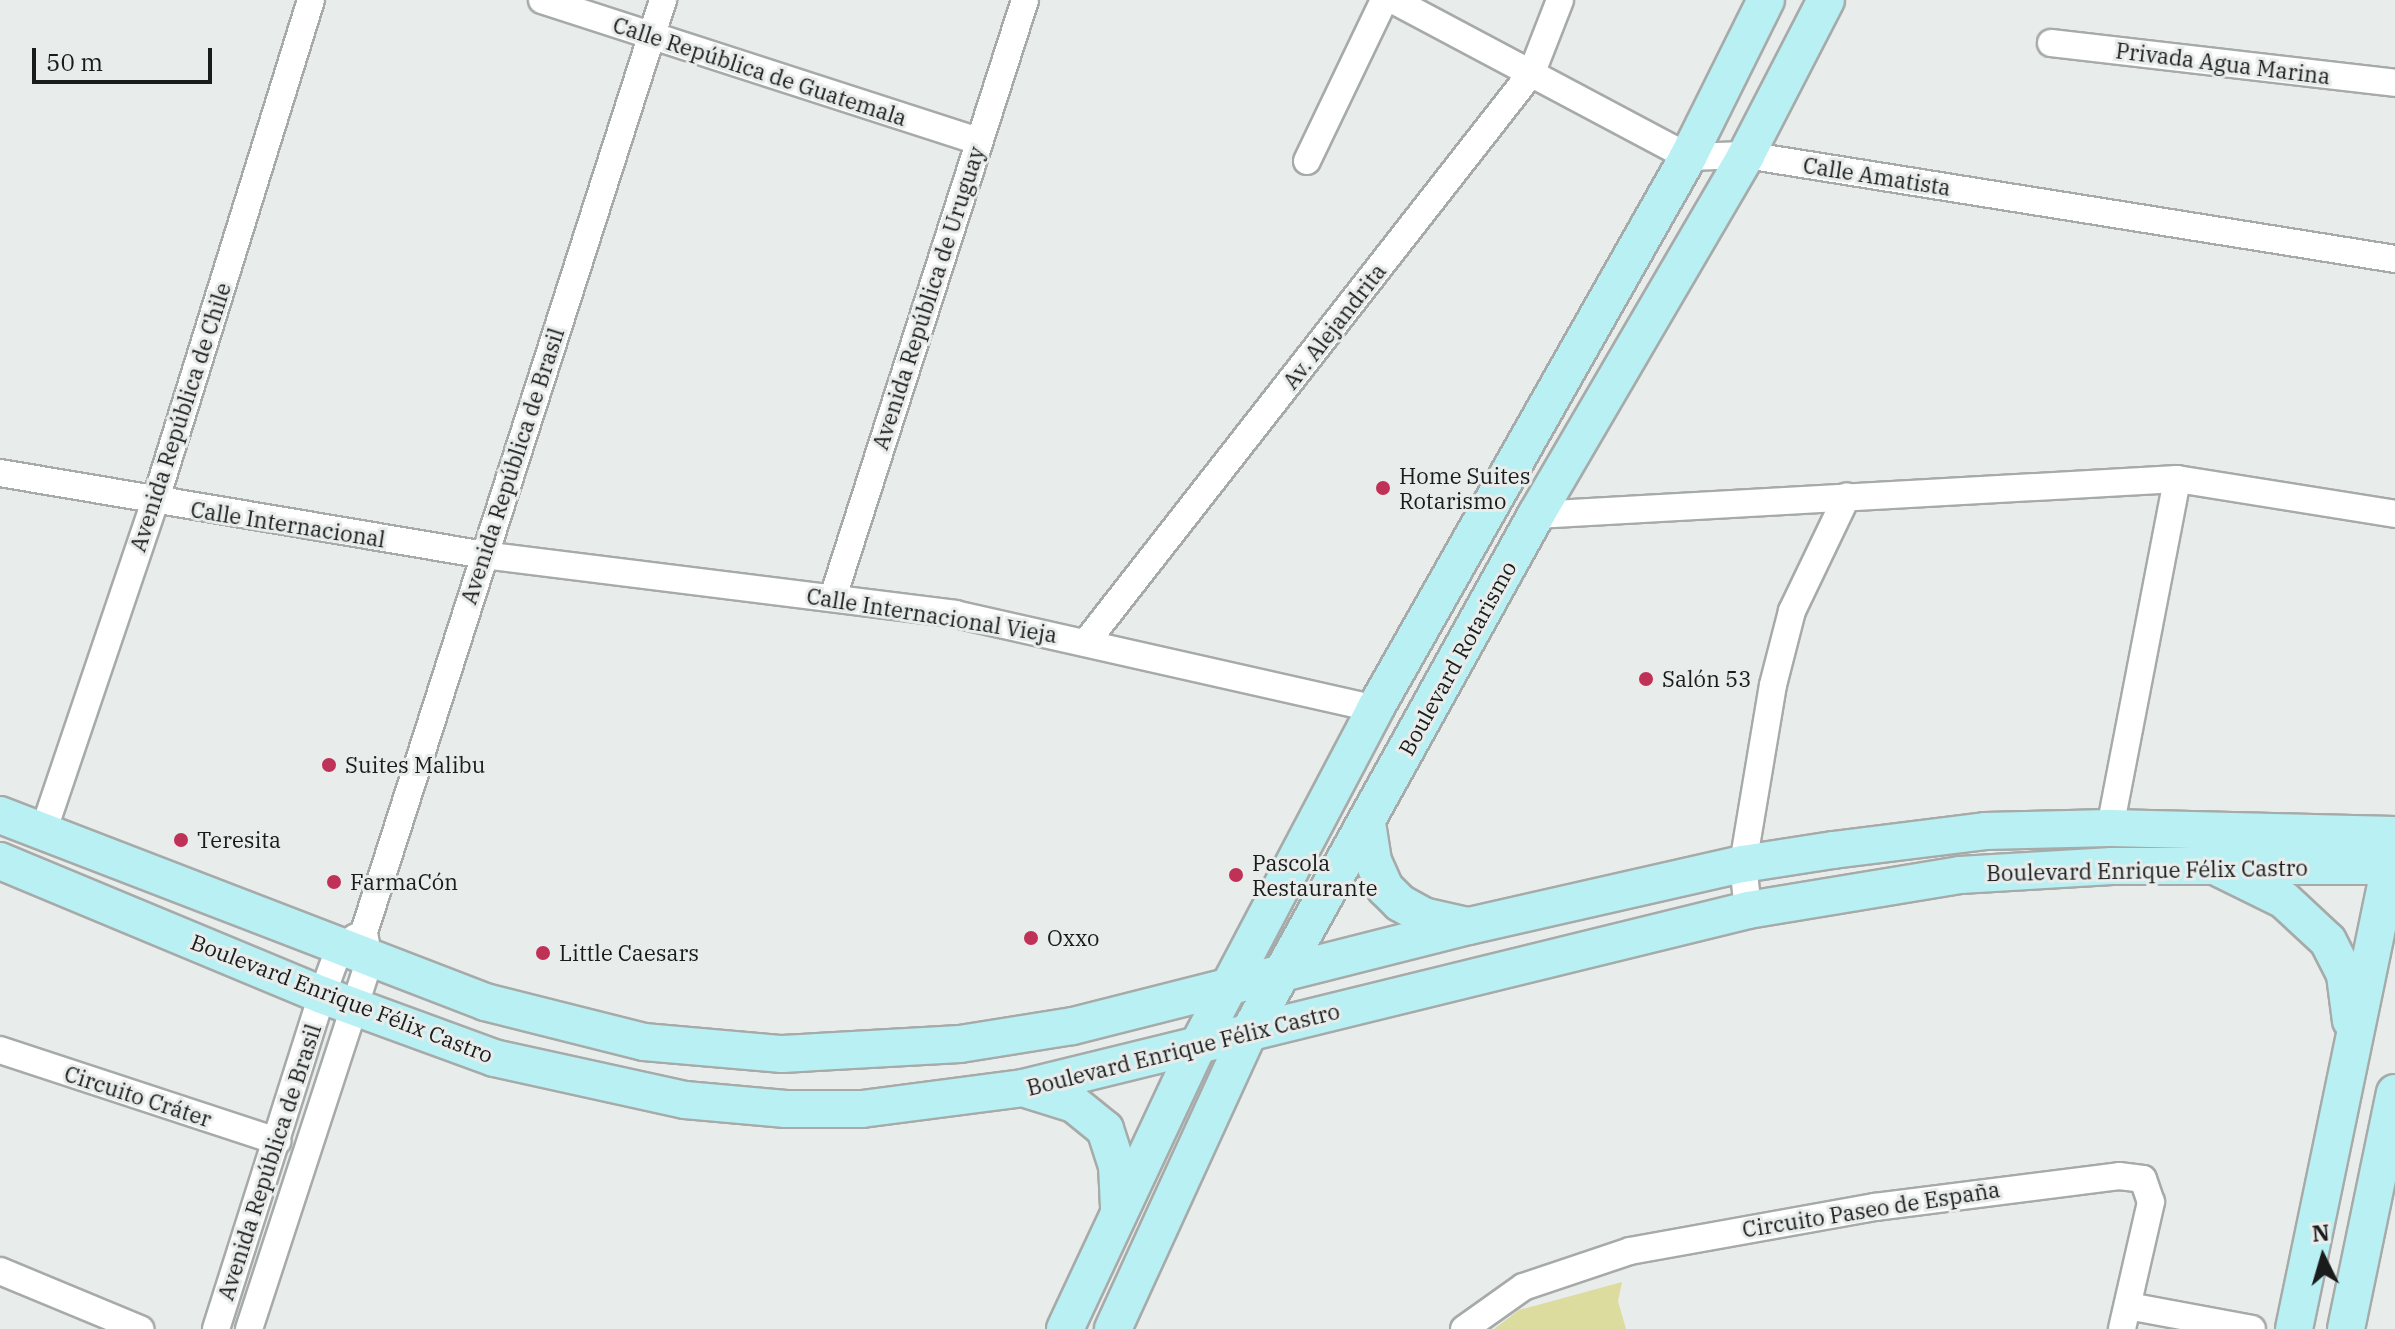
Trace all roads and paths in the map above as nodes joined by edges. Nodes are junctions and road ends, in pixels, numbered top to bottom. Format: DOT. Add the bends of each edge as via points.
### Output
graph roads {
  1 [pos="311,0"];
  2 [pos="542,0"];
  3 [pos="663,0"];
  4 [pos="1025,0"];
  5 [pos="1384,0"];
  6 [pos="1393,0"];
  7 [pos="1560,0"];
  8 [pos="1766,0"];
  9 [pos="1826,0"];
  10 [pos="652,36"];
  11 [pos="2051,43"];
  12 [pos="1532,72"];
  13 [pos="2395,83"];
  14 [pos="978,141"];
  15 [pos="1746,155"];
  16 [pos="1688,157"];
  17 [pos="1307,161"];
  18 [pos="2395,259"];
  19 [pos="0,473"];
  20 [pos="2177,479"];
  21 [pos="1847,496"];
  22 [pos="155,502"];
  23 [pos="2395,514"];
  24 [pos="1536,515"];
  25 [pos="483,555"];
  26 [pos="833,597"];
  27 [pos="1087,641"];
  28 [pos="1375,709"];
  29 [pos="0,815"];
  30 [pos="1367,823"];
  31 [pos="2110,828"];
  32 [pos="43,832"];
  33 [pos="2393,843"];
  34 [pos="0,861"];
  35 [pos="1743,864"];
  36 [pos="2211,864"];
  37 [pos="1748,910"];
  38 [pos="1469,926"];
  39 [pos="357,947"];
  40 [pos="1282,972"];
  41 [pos="1228,989"];
  42 [pos="336,1000"];
  43 [pos="1247,1036"];
  44 [pos="2355,1043"];
  45 [pos="1196,1049"];
  46 [pos="0,1050"];
  47 [pos="1023,1088"];
  48 [pos="2395,1093"];
  49 [pos="277,1141"];
  50 [pos="1119,1210"];
  51 [pos="0,1271"];
  52 [pos="2125,1318"];
  53 [pos="2210,1326"];
  54 [pos="140,1329"];
  55 [pos="216,1329"];
  56 [pos="249,1329"];
  57 [pos="1065,1329"];
  58 [pos="1113,1329"];
  59 [pos="1464,1329"];
  60 [pos="2252,1329"];
  61 [pos="2294,1329"];
  62 [pos="2346,1329"];
  1 -- 22 [label="street, Avenida República de Chile"];
  2 -- 10 [label="street, Calle República de Guatemala"];
  3 -- 10 [label="street, Avenida República de Brasil"];
  4 -- 14 [label="street, Avenida República de Uruguay"];
  5 -- 17 [label="street"];
  6 -- 12 [label="street"];
  7 -- 12 [label="street, Av. Alejandrita"];
  8 -- 16 [label="main road, Boulevard Rotarismo"];
  9 -- 15 [label="main road, Boulevard Rotarismo"];
  10 -- 14 [label="street, Calle República de Guatemala"];
  10 -- 25 [label="street, Avenida República de Brasil"];
  11 -- 13 [label="street, Privada Agua Marina"];
  12 -- 16 [label="street"];
  12 -- 27 [label="street, Av. Alejandrita"];
  14 -- 26 [label="street, Avenida República de Uruguay"];
  15 -- 16 [label="street, Calle Amatista"];
  15 -- 18 [label="street, Calle Amatista"];
  15 -- 24 [label="main road, Boulevard Rotarismo"];
  16 -- 28 [label="main road, Boulevard Rotarismo"];
  19 -- 22 [label="street, Calle Internacional"];
  20 -- 21 [label="street"];
  20 -- 23 [label="street"];
  20 -- 31 [label="street"];
  21 -- 24 [label="street"];
  21 -- 35 [label="street" via="1792,611 1767,715"];
  22 -- 25 [label="street, Calle Internacional"];
  22 -- 32 [label="street, Avenida República de Chile"];
  24 -- 30 [label="main road, Boulevard Rotarismo"];
  25 -- 26 [label="street, Calle Internacional Vieja"];
  25 -- 39 [label="street, Avenida República de Brasil"];
  26 -- 27 [label="street, Calle Internacional Vieja"];
  27 -- 28 [label="street, Calle Internacional Vieja"];
  28 -- 41 [label="main road, Boulevard Rotarismo"];
  29 -- 32 [label="main road, Boulevard Enrique Félix Castro"];
  30 -- 38 [label="main road" via="1373,861 1385,888 1423,916"];
  30 -- 40 [label="main road, Boulevard Rotarismo"];
  31 -- 33 [label="main road, Boulevard Enrique Félix Castro"];
  31 -- 35 [label="main road, Boulevard Enrique Félix Castro" via="1985,831"];
  32 -- 39 [label="main road, Boulevard Enrique Félix Castro"];
  33 -- 36 [label="main road, Boulevard Enrique Félix Castro"];
  33 -- 44 [label="main road"];
  34 -- 42 [label="main road, Boulevard Enrique Félix Castro"];
  35 -- 37 [label="street"];
  35 -- 38 [label="main road, Boulevard Enrique Félix Castro"];
  36 -- 37 [label="main road, Boulevard Enrique Félix Castro" via="1960,875"];
  36 -- 44 [label="main road" via="2284,900 2328,941 2345,975"];
  37 -- 43 [label="main road, Boulevard Enrique Félix Castro"];
  38 -- 40 [label="main road, Boulevard Enrique Félix Castro"];
  39 -- 41 [label="main road, Boulevard Enrique Félix Castro" via="485,1002 601,1034 694,1050 782,1054 960,1044 1073,1026"];
  39 -- 42 [label="street, Avenida República de Brasil"];
  40 -- 41 [label="main road, Boulevard Enrique Félix Castro"];
  40 -- 43 [label="main road, Boulevard Rotarismo"];
  41 -- 45 [label="main road, Boulevard Rotarismo"];
  42 -- 47 [label="main road, Boulevard Enrique Félix Castro" via="494,1058 685,1100 862,1109"];
  42 -- 49 [label="street, Avenida República de Brasil"];
  42 -- 56 [label="street, Avenida República de Brasil"];
  43 -- 45 [label="main road, Boulevard Enrique Félix Castro"];
  43 -- 58 [label="main road, Boulevard Rotarismo"];
  44 -- 61 [label="main road"];
  45 -- 47 [label="main road, Boulevard Enrique Félix Castro"];
  45 -- 50 [label="main road, Boulevard Rotarismo"];
  46 -- 49 [label="street, Circuito Cráter"];
  47 -- 50 [label="main road" via="1074,1104 1105,1129 1117,1165"];
  48 -- 62 [label="main road"];
  49 -- 55 [label="street, Avenida República de Brasil"];
  50 -- 57 [label="main road, Boulevard Rotarismo"];
  51 -- 54 [label="street"];
  52 -- 53 [label="street"];
  52 -- 59 [label="street, Circuito Paseo de España" via="2150,1188 2143,1179 2119,1176 1875,1207 1630,1251 1523,1287"];
  53 -- 60 [label="street"];
}
